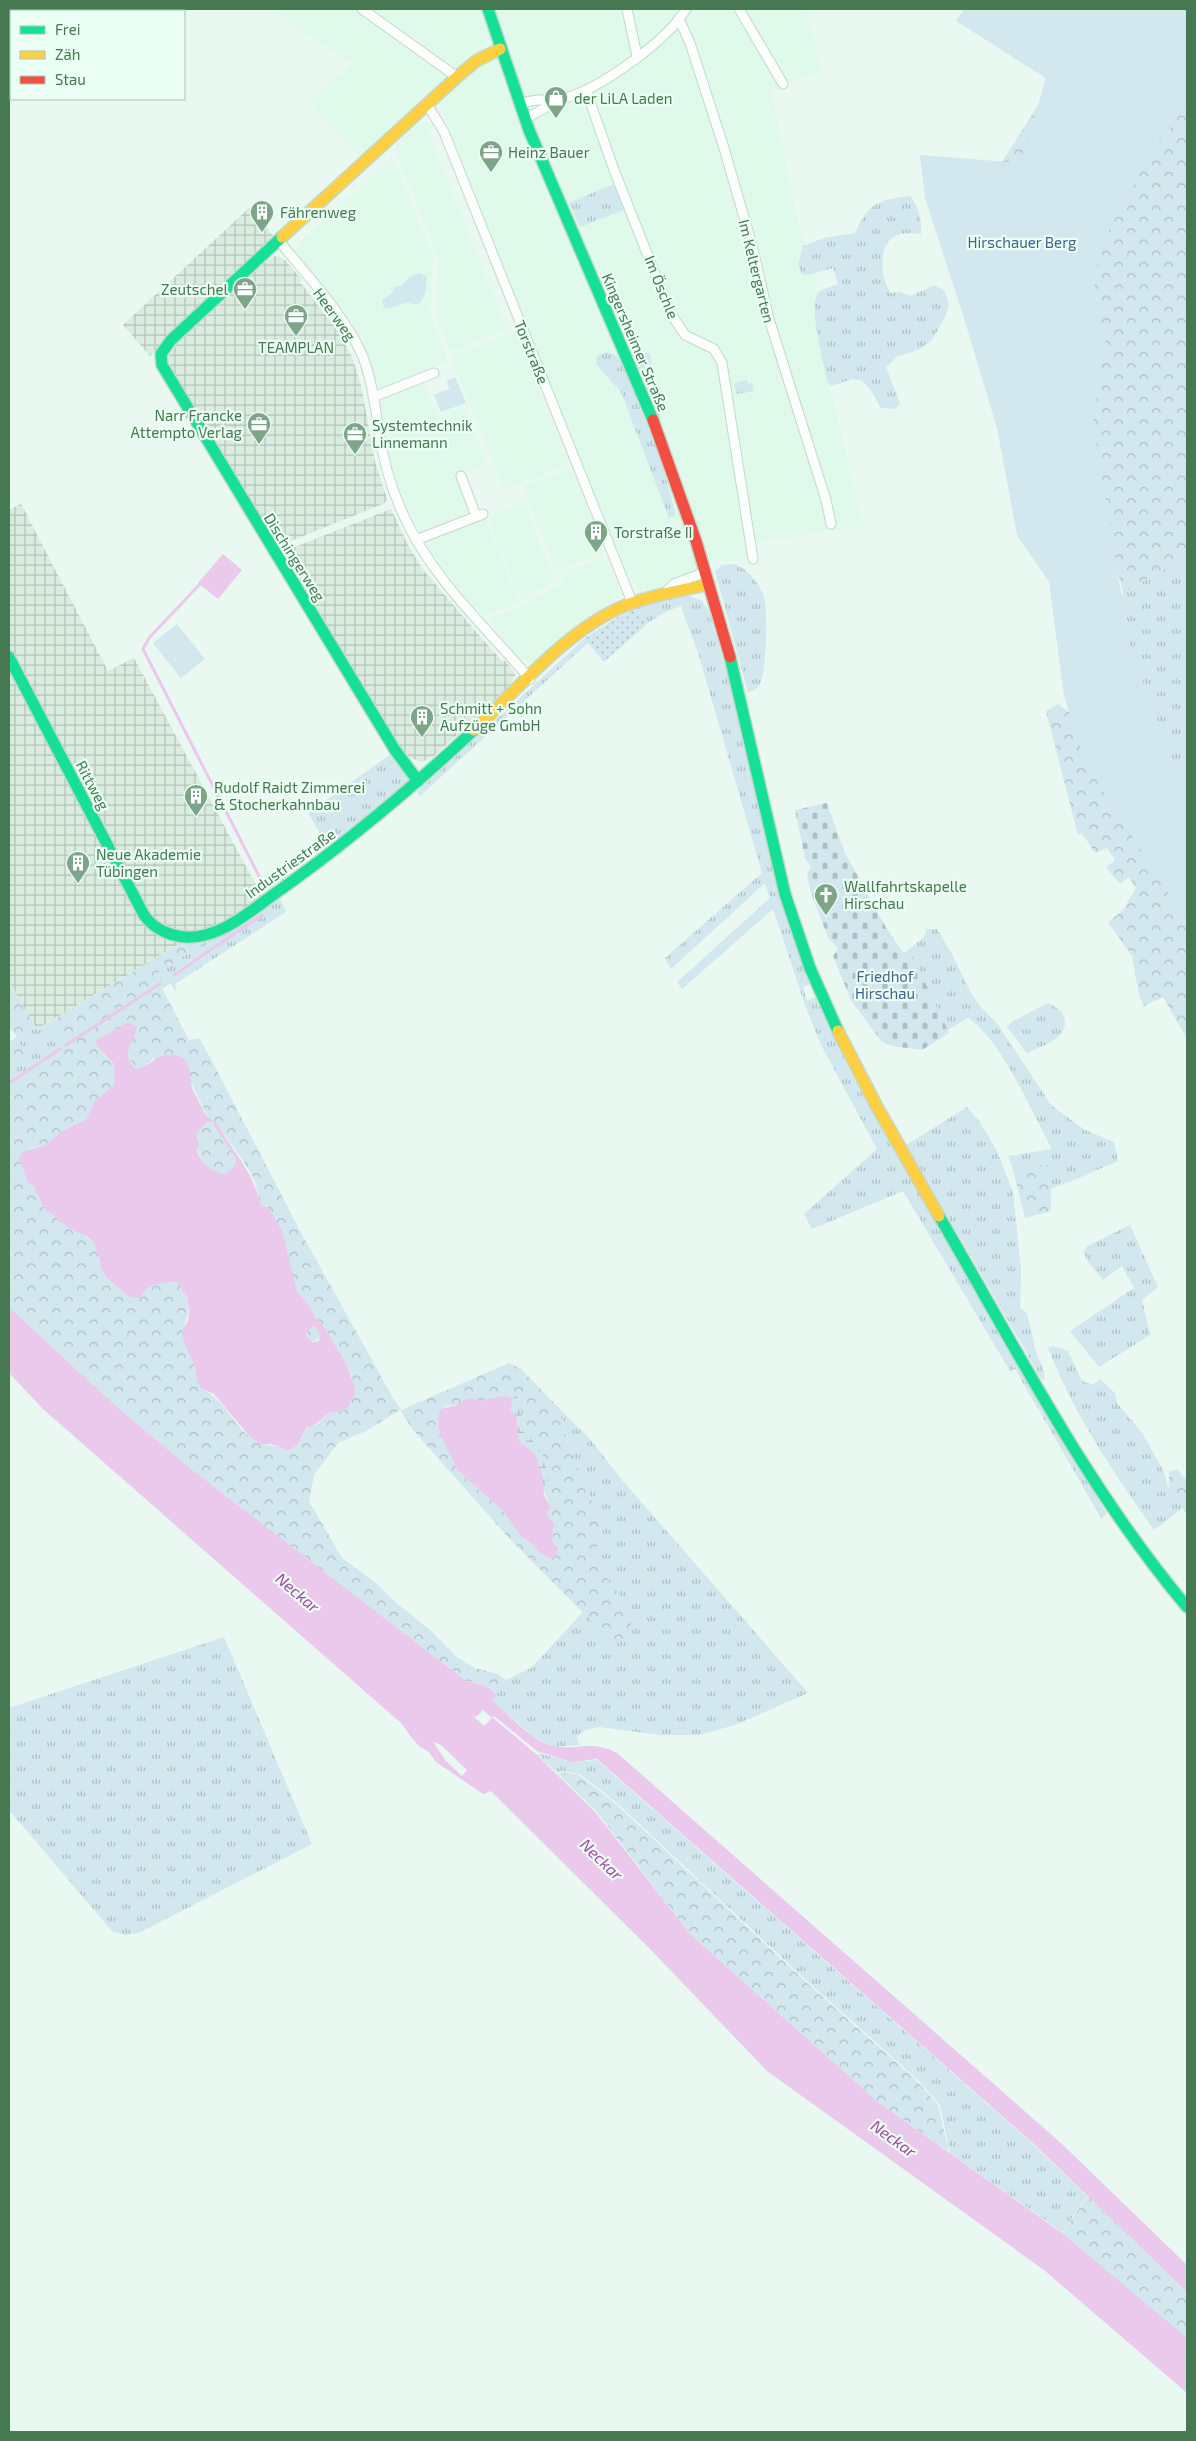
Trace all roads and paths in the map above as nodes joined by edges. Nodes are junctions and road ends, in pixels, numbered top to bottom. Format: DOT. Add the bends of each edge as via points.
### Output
graph roads {
  1 [pos="362,9"];
  2 [pos="488,9"];
  3 [pos="627,9"];
  4 [pos="686,9"];
  5 [pos="739,9"];
  6 [pos="679,19"];
  7 [pos="500,49"];
  8 [pos="636,56"];
  9 [pos="457,77"];
  10 [pos="783,84"];
  11 [pos="586,90"];
  12 [pos="560,99"];
  13 [pos="427,104"];
  14 [pos="521,104"];
  15 [pos="526,118"];
  16 [pos="279,240"];
  17 [pos="434,373"];
  18 [pos="373,397"];
  19 [pos="461,476"];
  20 [pos="831,524"];
  21 [pos="416,540"];
  22 [pos="753,559"];
  23 [pos="706,572"];
  24 [pos="709,584"];
  25 [pos="666,592"];
  26 [pos="632,602"];
  27 [pos="9,657"];
  28 [pos="530,679"];
  29 [pos="418,781"];
  30 [pos="152,926"];
  31 [pos="1187,1607"];
  1 -- 9 [label="street"];
  2 -- 7 [label="street, Kingersheimer Straße"];
  3 -- 8 [label="street"];
  4 -- 6 [label="street"];
  5 -- 10 [label="street"];
  6 -- 8 [label="street"];
  6 -- 20 [label="street, Im Keltergarten" via="722,140 769,319"];
  7 -- 9 [label="street" via="476,61"];
  7 -- 14 [label="street, Kingersheimer Straße"];
  8 -- 11 [label="street" via="614,74"];
  9 -- 13 [label="street"];
  11 -- 12 [label="street"];
  11 -- 22 [label="street, Im Öschle" via="671,314 685,335 712,348 722,363"];
  12 -- 14 [label="street" via="533,99"];
  12 -- 15 [label="street"];
  13 -- 16 [label="street"];
  13 -- 26 [label="street, Torstraße" via="444,132"];
  14 -- 15 [label="street, Kingersheimer Straße"];
  15 -- 23 [label="street, Kingersheimer Straße" via="638,382 676,480"];
  16 -- 18 [label="street, Heerweg" via="352,336 363,358"];
  16 -- 29 [label="street, Dischingerweg" via="166,345 160,359 395,750"];
  17 -- 18 [label="street"];
  18 -- 21 [label="street, Heerweg" via="387,471"];
  19 -- 21 [label="street" via="480,515"];
  21 -- 28 [label="street, Heerweg" via="455,594"];
  23 -- 24 [label="street, Kingersheimer Straße"];
  23 -- 25 [label="street, Industriestraße" via="674,584"];
  24 -- 25 [label="street, Industriestraße"];
  24 -- 31 [label="street, Kingersheimer Straße" via="739,692 788,905 839,1032 898,1144 1092,1480 1148,1561"];
  25 -- 26 [label="street, Industriestraße"];
  26 -- 28 [label="street, Industriestraße" via="586,628"];
  27 -- 30 [label="street, Rittweg" via="132,895"];
  28 -- 29 [label="street, Industriestraße"];
  29 -- 30 [label="street, Industriestraße" via="331,853 222,929 187,937"];
}
